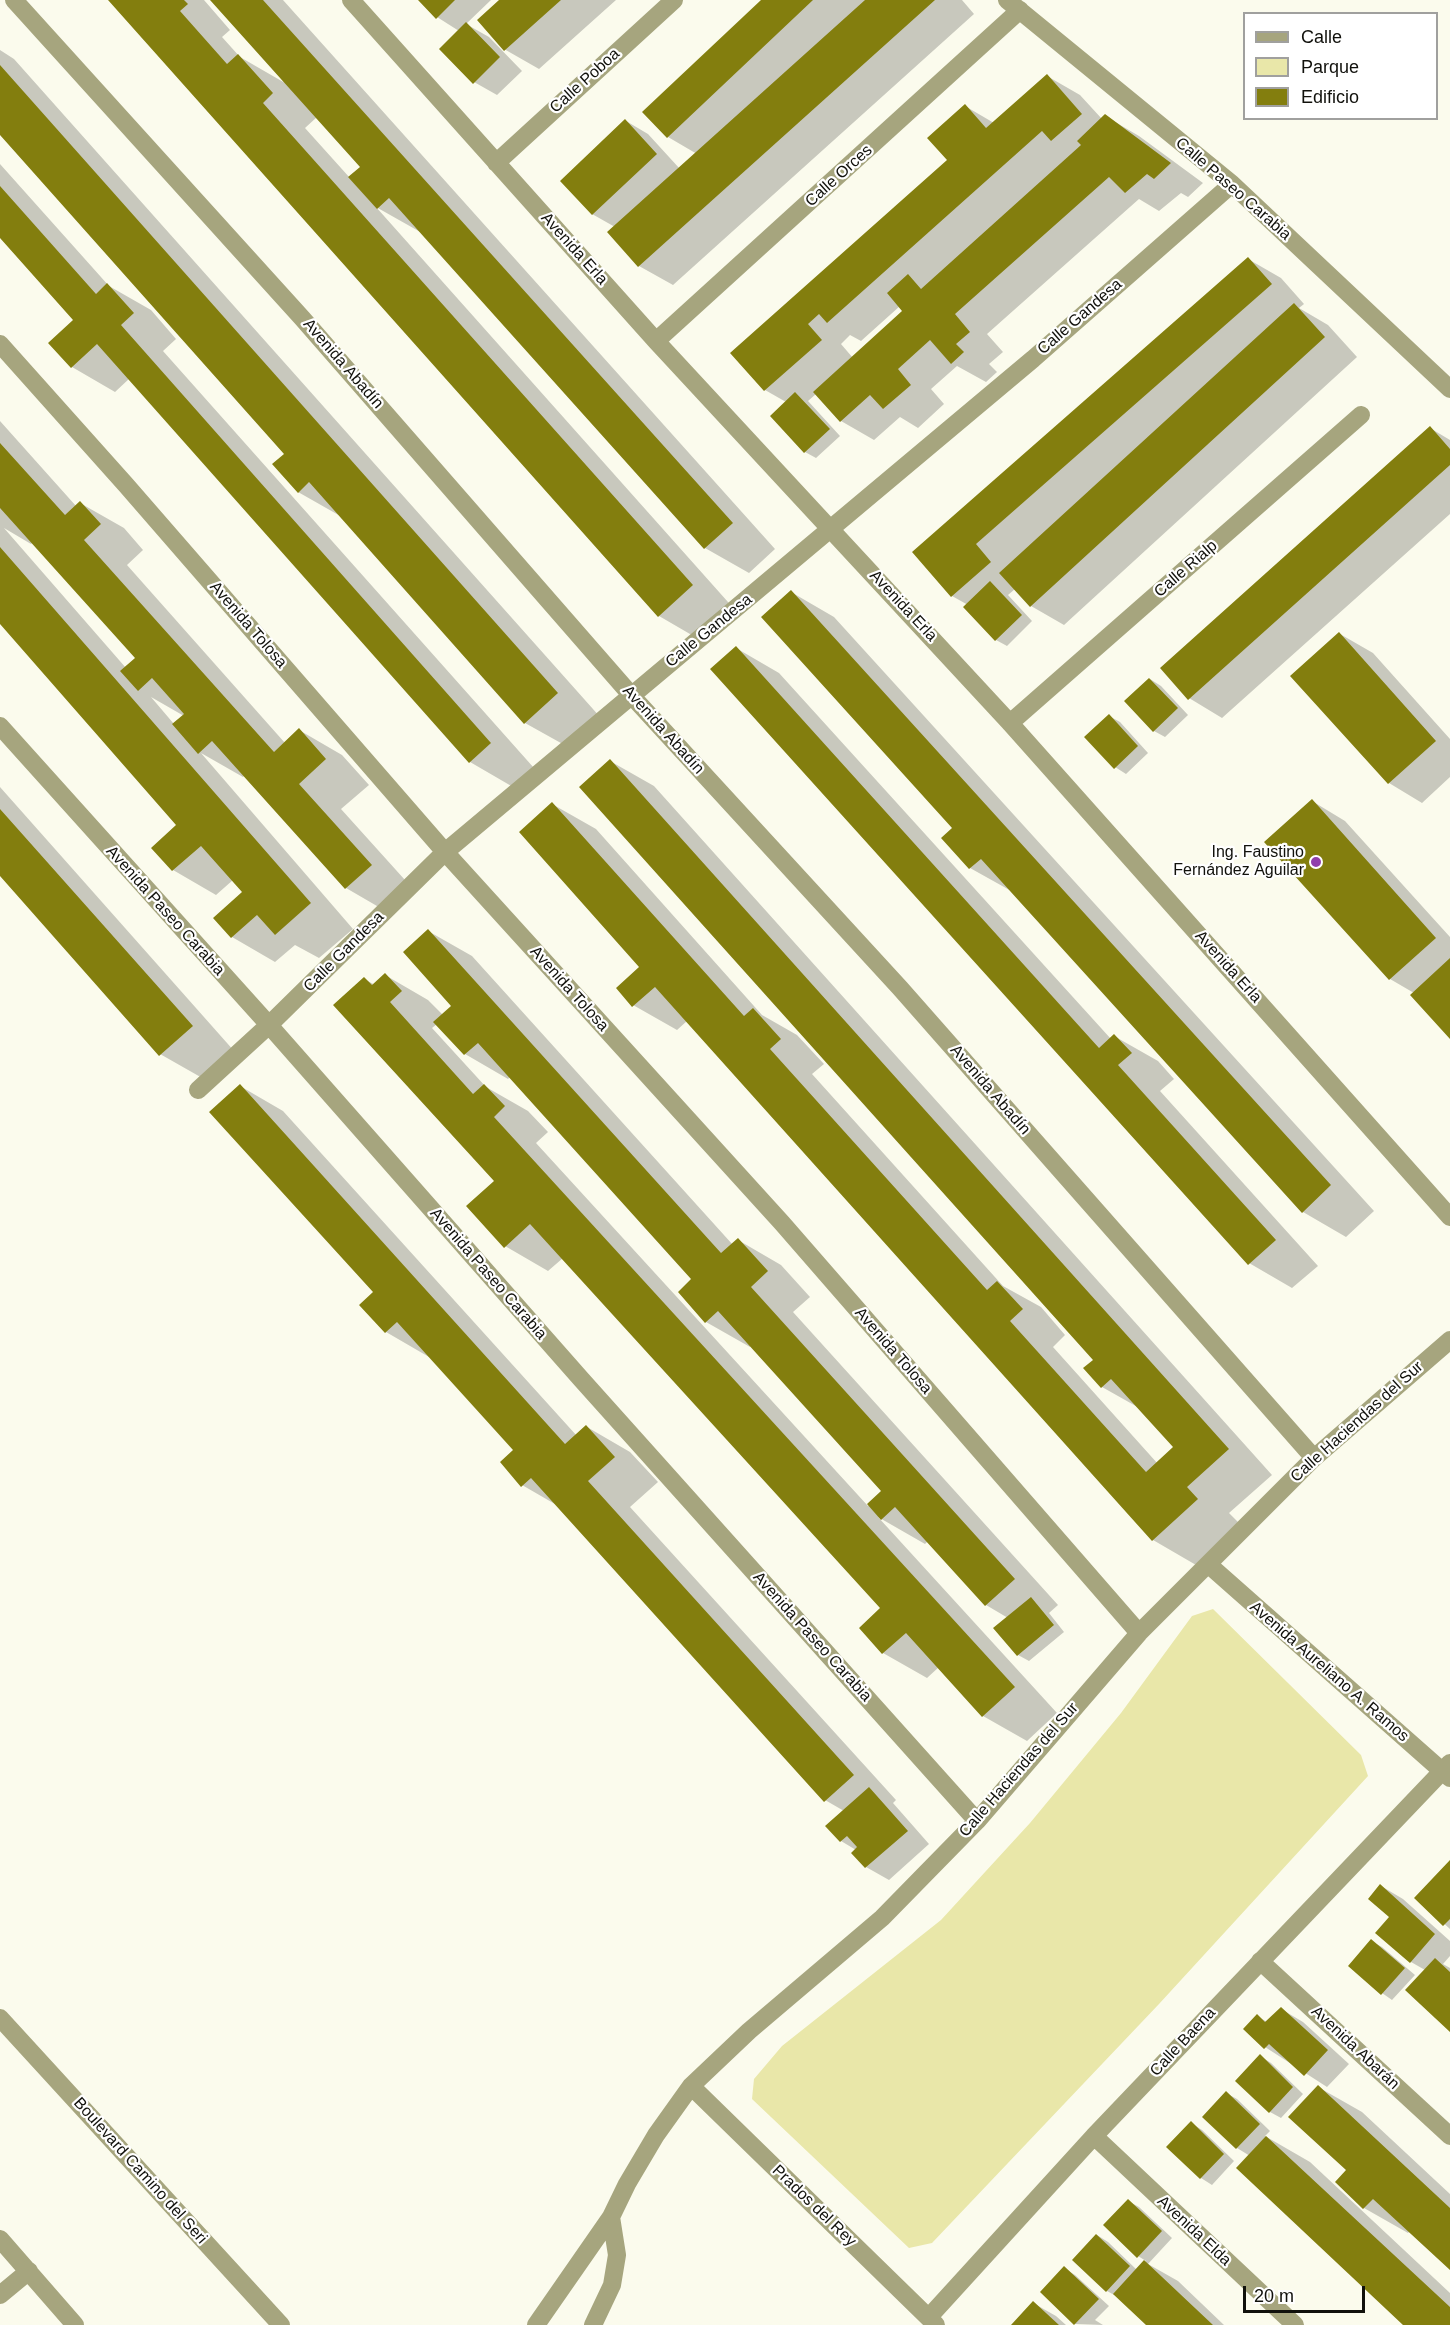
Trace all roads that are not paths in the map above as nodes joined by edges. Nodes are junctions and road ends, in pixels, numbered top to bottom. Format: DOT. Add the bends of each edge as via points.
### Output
graph roads {
  1 [pos="14,0"];
  2 [pos="351,0"];
  3 [pos="674,0"];
  4 [pos="1013,5"];
  5 [pos="496,163"];
  6 [pos="1232,184"];
  7 [pos="656,340"];
  8 [pos="0,345"];
  9 [pos="1450,389"];
  10 [pos="1361,415"];
  11 [pos="832,530"];
  12 [pos="631,695"];
  13 [pos="1010,723"];
  14 [pos="0,726"];
  15 [pos="445,852"];
  16 [pos="269,1025"];
  17 [pos="198,1090"];
  18 [pos="1450,1217"];
  19 [pos="1450,1340"];
  20 [pos="1314,1458"];
  21 [pos="1209,1565"];
  22 [pos="1139,1634"];
  23 [pos="1448,1771"];
  24 [pos="977,1821"];
  25 [pos="1260,1961"];
  26 [pos="0,2018"];
  27 [pos="692,2086"];
  28 [pos="1094,2136"];
  29 [pos="1450,2136"];
  30 [pos="611,2217"];
  31 [pos="0,2239"];
  32 [pos="29,2271"];
  33 [pos="0,2295"];
  34 [pos="933,2321"];
  35 [pos="75,2325"];
  36 [pos="280,2325"];
  37 [pos="536,2325"];
  38 [pos="593,2325"];
  39 [pos="1295,2325"];
  1 -- 12 [label="street, Avenida Abadín" via="302,318"];
  2 -- 5 [label="street, Avenida Erla"];
  3 -- 5 [label="street, Calle Poboa"];
  4 -- 6 [label="street, Calle Paseo Carabia"];
  4 -- 7 [label="street, Calle Orces"];
  5 -- 7 [label="street, Avenida Erla"];
  6 -- 9 [label="street, Calle Paseo Carabia"];
  6 -- 11 [label="street, Calle Gandesa"];
  7 -- 11 [label="street, Avenida Erla"];
  8 -- 15 [label="street, Avenida Tolosa"];
  10 -- 13 [label="street, Calle Rialp"];
  11 -- 12 [label="street, Calle Gandesa"];
  11 -- 13 [label="street, Avenida Erla"];
  12 -- 15 [label="street, Calle Gandesa"];
  12 -- 20 [label="street, Avenida Abadín" via="900,988"];
  13 -- 18 [label="street, Avenida Erla"];
  14 -- 16 [label="street, Avenida Paseo Carabia"];
  15 -- 16 [label="street, Calle Gandesa"];
  15 -- 22 [label="street, Avenida Tolosa" via="782,1223"];
  16 -- 17 [label="street, Calle Gandesa"];
  16 -- 24 [label="street, Avenida Paseo Carabia"];
  19 -- 20 [label="street, Calle Haciendas del Sur"];
  20 -- 21 [label="street, Calle Haciendas del Sur"];
  21 -- 22 [label="street, Calle Haciendas del Sur"];
  21 -- 23 [label="street, Avenida Aureliano A. Ramos"];
  22 -- 24 [label="street, Calle Haciendas del Sur"];
  23 -- 25 [label="street, Calle Baena"];
  24 -- 27 [label="street, Calle Haciendas del Sur" via="882,1918 749,2031"];
  25 -- 28 [label="street, Calle Baena"];
  25 -- 29 [label="street, Avenida Abarán"];
  26 -- 36 [label="street, Boulevard Camino del Seri"];
  27 -- 30 [label="street, Calle Haciendas del Sur" via="656,2135"];
  27 -- 34 [label="street, Prados del Rey"];
  28 -- 34 [label="street, Calle Baena"];
  28 -- 39 [label="street, Avenida Elda"];
  30 -- 37 [label="street, Calle Haciendas del Sur"];
  30 -- 38 [label="street" via="617,2255 612,2285"];
  31 -- 32 [label="street"];
  32 -- 33 [label="street"];
  32 -- 35 [label="street"];
}
